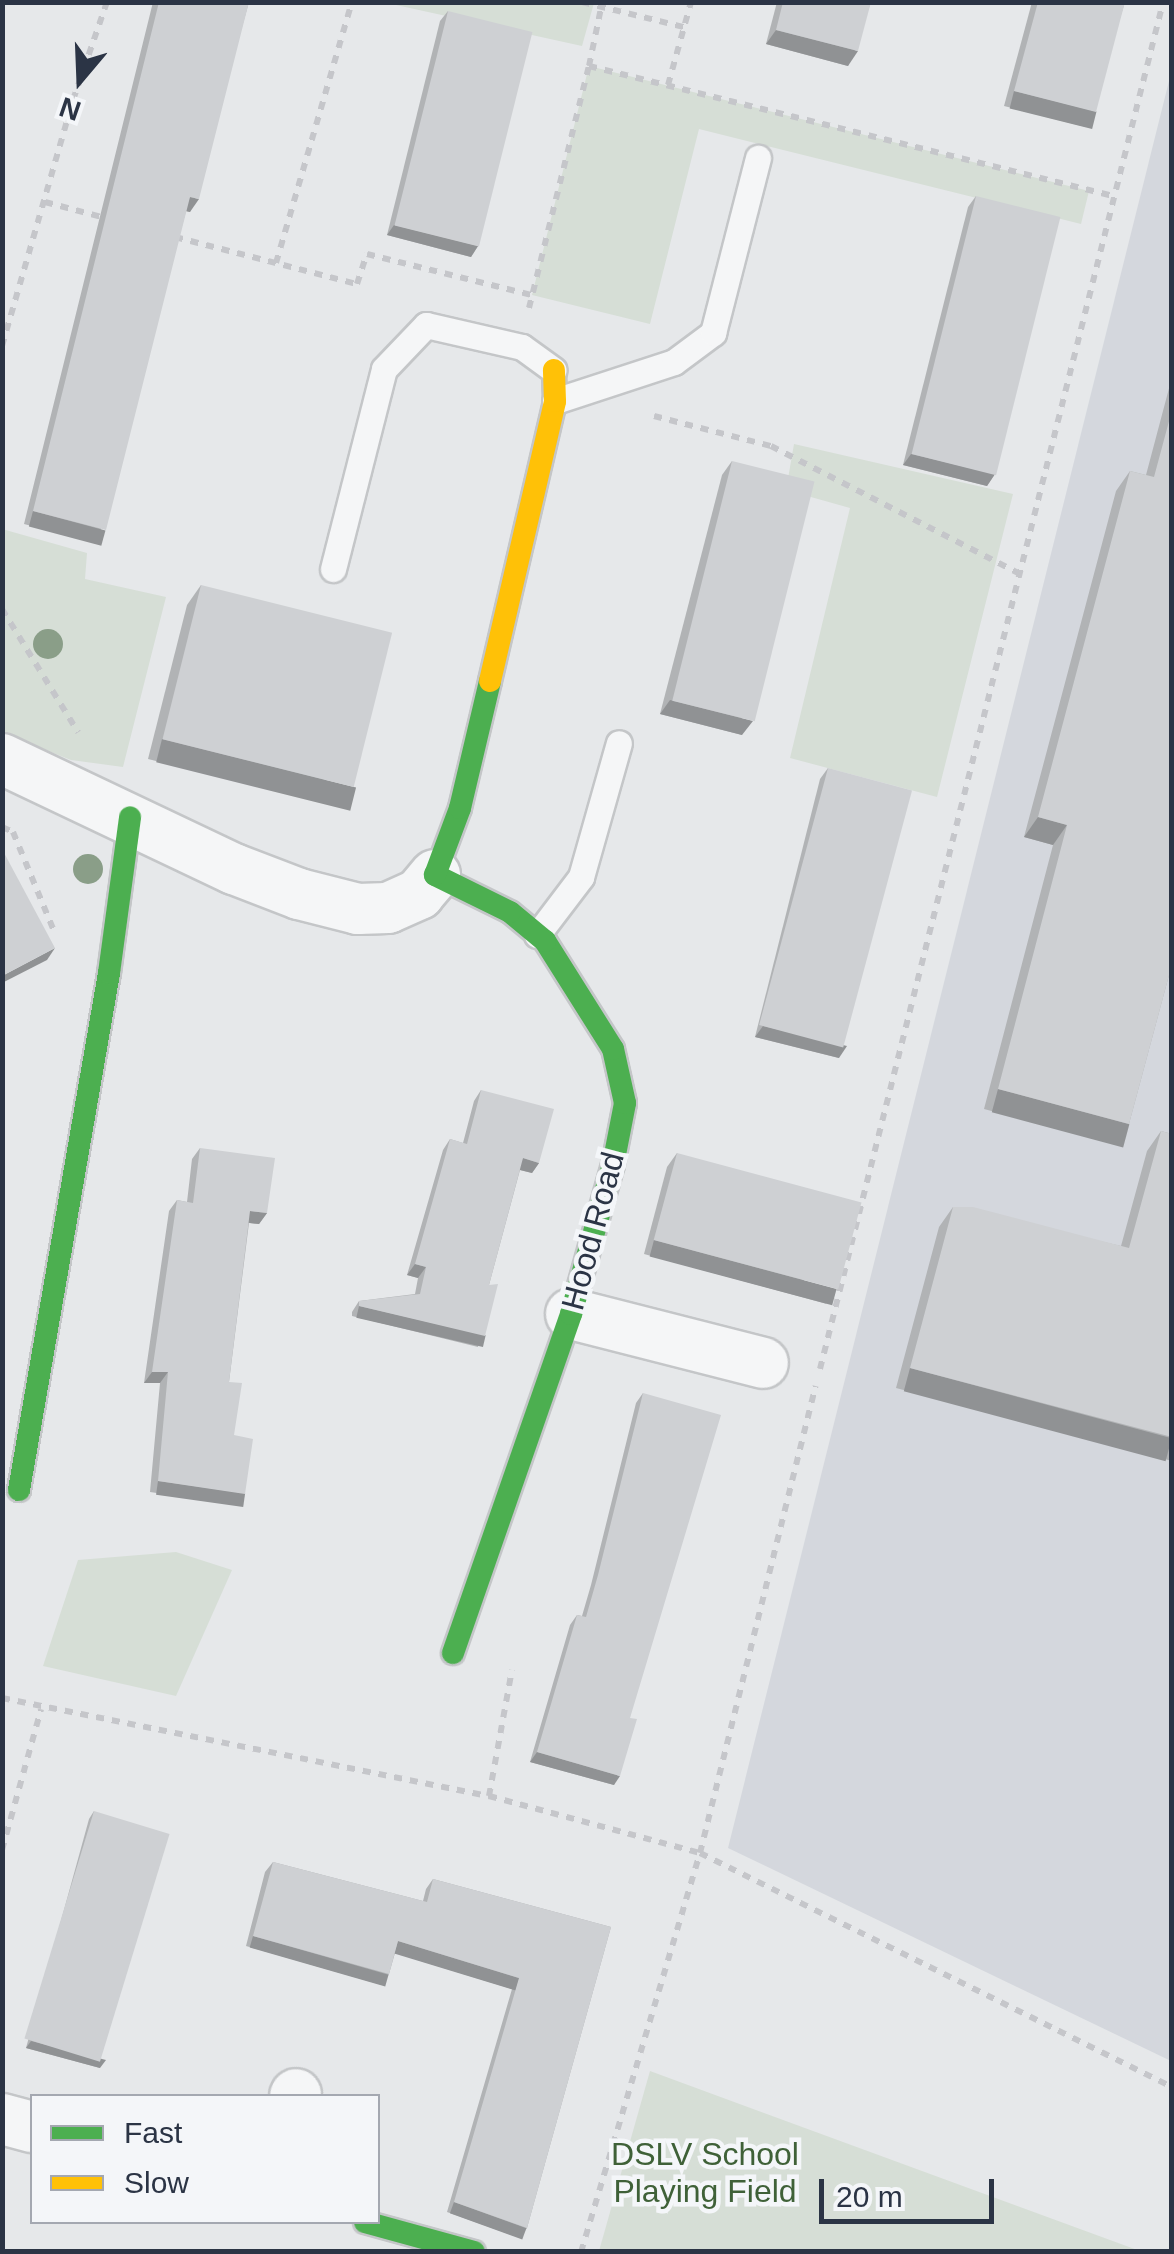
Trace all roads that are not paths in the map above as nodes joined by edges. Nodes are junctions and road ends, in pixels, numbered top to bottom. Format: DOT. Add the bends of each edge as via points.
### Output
graph roads {
  1 [pos="758,158"];
  2 [pos="554,370"];
  3 [pos="555,401"];
  4 [pos="333,570"];
  5 [pos="618,743"];
  6 [pos="2,760"];
  7 [pos="130,817"];
  8 [pos="435,875"];
  9 [pos="537,935"];
  10 [pos="571,1314"];
  11 [pos="763,1364"];
  12 [pos="20,1490"];
  13 [pos="453,1653"];
  14 [pos="372,2224"];
  15 [pos="474,2252"];
  1 -- 3 [label="lane" via="713,334 674,362"];
  2 -- 3 [label="street"];
  2 -- 4 [label="lane" via="522,347 426,326 384,369"];
  3 -- 8 [label="street" via="460,808"];
  5 -- 9 [label="lane" via="581,877"];
  6 -- 7 [label="street"];
  7 -- 8 [label="street" via="234,869 358,909 388,908 419,894"];
  7 -- 12 [label="street"];
  8 -- 9 [label="street, Hood Road" via="510,912"];
  9 -- 10 [label="street, Hood Road" via="613,1050 625,1103"];
  10 -- 11 [label="street"];
  10 -- 13 [label="street, Hood Road"];
  14 -- 15 [label="street"];
}
